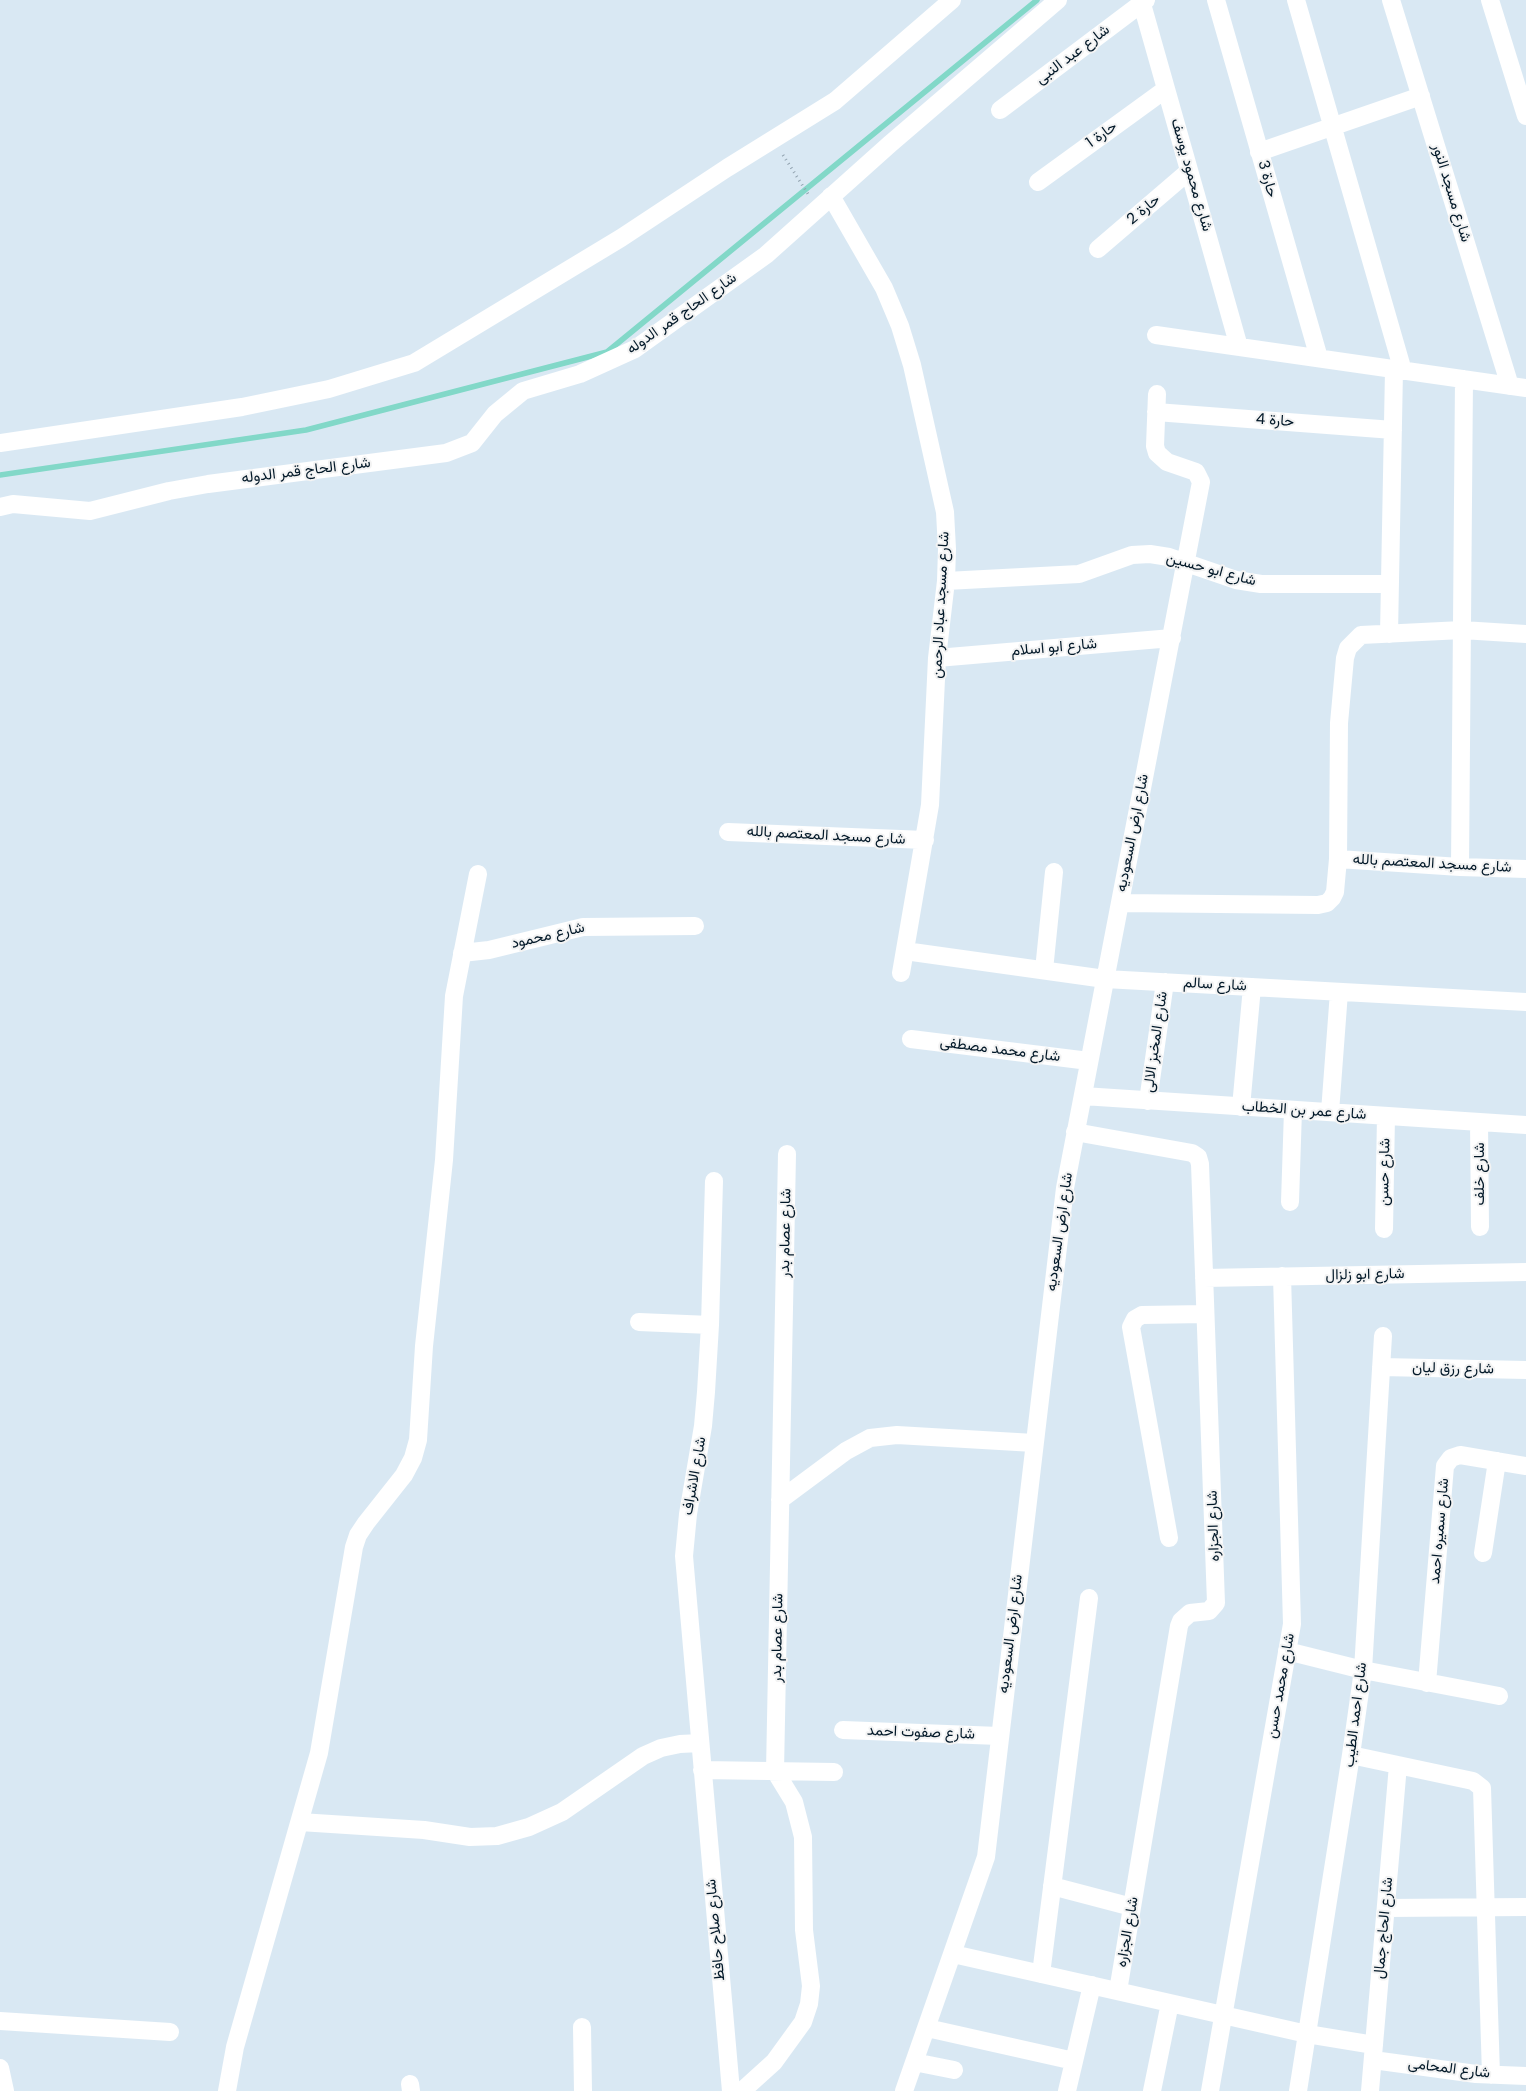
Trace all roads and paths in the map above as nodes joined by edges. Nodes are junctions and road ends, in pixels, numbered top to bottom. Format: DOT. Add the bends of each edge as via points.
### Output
graph roads {
  1 [pos="952,0"];
  2 [pos="1058,0"];
  3 [pos="1216,0"];
  4 [pos="1296,0"];
  5 [pos="1391,0"];
  6 [pos="1490,0"];
  7 [pos="1144,2"];
  8 [pos="1166,89"];
  9 [pos="1421,96"];
  10 [pos="1000,110"];
  11 [pos="1526,116"];
  12 [pos="1332,127"];
  13 [pos="774,139"];
  14 [pos="1259,152"];
  15 [pos="1189,171"];
  16 [pos="1038,182"];
  17 [pos="808,194"];
  18 [pos="831,196"];
  19 [pos="1098,249"];
  20 [pos="1156,334"];
  21 [pos="1239,347"];
  22 [pos="1319,358"];
  23 [pos="1398,370"];
  24 [pos="1464,380"];
  25 [pos="1518,387"];
  26 [pos="1157,394"];
  27 [pos="1156,412"];
  28 [pos="1393,430"];
  29 [pos="0,443"];
  30 [pos="0,507"];
  31 [pos="1186,564"];
  32 [pos="946,581"];
  33 [pos="1390,584"];
  34 [pos="1462,630"];
  35 [pos="1389,634"];
  36 [pos="1526,634"];
  37 [pos="1172,638"];
  38 [pos="937,658"];
  39 [pos="728,832"];
  40 [pos="925,840"];
  41 [pos="1338,859"];
  42 [pos="1460,867"];
  43 [pos="1526,869"];
  44 [pos="1054,872"];
  45 [pos="478,874"];
  46 [pos="1120,903"];
  47 [pos="695,926"];
  48 [pos="905,952"];
  49 [pos="462,953"];
  50 [pos="1044,970"];
  51 [pos="902,973"];
  52 [pos="1105,979"];
  53 [pos="1165,982"];
  54 [pos="1252,987"];
  55 [pos="1339,992"];
  56 [pos="1526,1002"];
  57 [pos="911,1039"];
  58 [pos="1089,1061"];
  59 [pos="1083,1096"];
  60 [pos="1148,1101"];
  61 [pos="1241,1107"];
  62 [pos="1293,1110"];
  63 [pos="1330,1112"];
  64 [pos="1386,1116"];
  65 [pos="1479,1122"];
  66 [pos="1526,1125"];
  67 [pos="1075,1132"];
  68 [pos="787,1154"];
  69 [pos="714,1181"];
  70 [pos="1290,1202"];
  71 [pos="1480,1227"];
  72 [pos="1384,1229"];
  73 [pos="1526,1272"];
  74 [pos="1282,1276"];
  75 [pos="1204,1278"];
  76 [pos="1206,1314"];
  77 [pos="639,1322"];
  78 [pos="710,1324"];
  79 [pos="1383,1336"];
  80 [pos="1381,1367"];
  81 [pos="1526,1370"];
  82 [pos="1034,1443"];
  83 [pos="1497,1461"];
  84 [pos="1526,1466"];
  85 [pos="780,1500"];
  86 [pos="1168,1538"];
  87 [pos="1484,1553"];
  88 [pos="1088,1598"];
  89 [pos="1287,1651"];
  90 [pos="1363,1670"];
  91 [pos="1427,1682"];
  92 [pos="1499,1696"];
  93 [pos="843,1730"];
  94 [pos="999,1736"];
  95 [pos="700,1743"];
  96 [pos="1351,1755"];
  97 [pos="1398,1765"];
  98 [pos="702,1770"];
  99 [pos="775,1771"];
  100 [pos="834,1772"];
  101 [pos="300,1822"];
  102 [pos="1052,1886"];
  103 [pos="1132,1907"];
  104 [pos="1487,1907"];
  105 [pos="1386,1908"];
  106 [pos="1526,1908"];
  107 [pos="953,1954"];
  108 [pos="1041,1974"];
  109 [pos="1092,1985"];
  110 [pos="1118,1991"];
  111 [pos="1170,2003"];
  112 [pos="1224,2015"];
  113 [pos="0,2021"];
  114 [pos="582,2027"];
  115 [pos="926,2028"];
  116 [pos="170,2032"];
  117 [pos="1307,2034"];
  118 [pos="1374,2052"];
  119 [pos="1074,2061"];
  120 [pos="914,2062"];
  121 [pos="0,2068"];
  122 [pos="954,2070"];
  123 [pos="1526,2076"];
  124 [pos="1482,2080"];
  125 [pos="5,2091"];
  126 [pos="227,2091"];
  127 [pos="584,2091"];
  128 [pos="731,2091"];
  129 [pos="742,2091"];
  130 [pos="904,2091"];
  131 [pos="1067,2091"];
  132 [pos="1152,2091"];
  133 [pos="1210,2091"];
  134 [pos="1298,2091"];
  135 [pos="1370,2091"];
  1 -- 13 [label="street" via="835,101"];
  2 -- 18 [label="street, شارع الحاج قمر الدوله"];
  3 -- 14 [label="street, حارة 3"];
  4 -- 12 [label="street"];
  5 -- 9 [label="street, شارع مسجد النور"];
  6 -- 11 [label="street"];
  7 -- 8 [label="street, شارع محمود يوسف"];
  7 -- 10 [label="street, شارع عبد النبى"];
  8 -- 15 [label="street, شارع محمود يوسف"];
  8 -- 16 [label="street, حارة 1"];
  9 -- 12 [label="street"];
  9 -- 25 [label="street, شارع مسجد النور"];
  12 -- 14 [label="street"];
  12 -- 23 [label="street"];
  13 -- 17 [label="path"];
  13 -- 29 [label="street" via="621,238 414,363 329,389 242,407"];
  14 -- 22 [label="street, حارة 3"];
  15 -- 19 [label="street, حارة 2"];
  15 -- 21 [label="street, شارع محمود يوسف"];
  18 -- 30 [label="street, شارع الحاج قمر الدوله" via="766,255 635,349 580,374 523,392 495,414 472,443 446,453 208,484 90,510 13,504"];
  18 -- 32 [label="street, شارع مسجد عباد الرحمن" via="884,288 912,365 946,512"];
  20 -- 21 [label="street"];
  21 -- 22 [label="street"];
  22 -- 23 [label="street"];
  23 -- 24 [label="street"];
  23 -- 28 [label="street"];
  24 -- 25 [label="street"];
  24 -- 34 [label="street"];
  26 -- 27 [label="street, شارع ارض السعوديه"];
  27 -- 28 [label="street, حارة 4"];
  27 -- 31 [label="street, شارع ارض السعوديه" via="1157,453 1167,462 1192,470 1201,478"];
  28 -- 33 [label="street"];
  31 -- 32 [label="street, شارع ابو حسين" via="1169,557 1132,555 1079,574"];
  31 -- 33 [label="street, شارع ابو حسين" via="1236,580 1261,584"];
  31 -- 37 [label="street, شارع ارض السعوديه"];
  32 -- 38 [label="street, شارع مسجد عباد الرحمن"];
  33 -- 35 [label="street"];
  34 -- 35 [label="street"];
  34 -- 36 [label="street"];
  34 -- 42 [label="street"];
  35 -- 41 [label="street" via="1361,635 1348,648 1345,658 1339,723"];
  37 -- 38 [label="street, شارع ابو اسلام"];
  37 -- 46 [label="street, شارع ارض السعوديه"];
  38 -- 40 [label="street, شارع مسجد عباد الرحمن" via="933,770"];
  39 -- 40 [label="street, شارع مسجد المعتصم بالله"];
  40 -- 48 [label="street, شارع مسجد عباد الرحمن"];
  41 -- 42 [label="street, شارع مسجد المعتصم بالله"];
  41 -- 46 [label="street" via="1332,898 1318,905"];
  42 -- 43 [label="street, شارع مسجد المعتصم بالله"];
  44 -- 50 [label="street"];
  45 -- 49 [label="street"];
  46 -- 52 [label="street, شارع ارض السعوديه"];
  47 -- 49 [label="street, شارع محمود" via="583,927 489,950"];
  48 -- 50 [label="street, شارع سالم"];
  48 -- 51 [label="street, شارع مسجد عباد الرحمن"];
  49 -- 101 [label="street" via="454,996 444,1160 424,1346 418,1440 404,1475 366,1523 354,1547 319,1753"];
  50 -- 52 [label="street, شارع سالم"];
  52 -- 53 [label="street, شارع سالم"];
  52 -- 58 [label="street, شارع ارض السعوديه"];
  53 -- 54 [label="street, شارع سالم"];
  53 -- 60 [label="street, شارع المخبز الالى"];
  54 -- 55 [label="street, شارع سالم"];
  54 -- 61 [label="street"];
  55 -- 56 [label="street, شارع سالم"];
  55 -- 63 [label="street"];
  57 -- 58 [label="street, شارع محمد مصطفى"];
  58 -- 59 [label="street, شارع ارض السعوديه"];
  59 -- 60 [label="street, شارع عمر بن الخطاب"];
  59 -- 67 [label="street, شارع ارض السعوديه"];
  60 -- 61 [label="street, شارع عمر بن الخطاب"];
  61 -- 62 [label="street, شارع عمر بن الخطاب"];
  62 -- 63 [label="street, شارع عمر بن الخطاب"];
  62 -- 70 [label="street"];
  63 -- 64 [label="street, شارع عمر بن الخطاب"];
  64 -- 65 [label="street, شارع عمر بن الخطاب"];
  64 -- 72 [label="street, شارع حسن"];
  65 -- 66 [label="street, شارع عمر بن الخطاب"];
  65 -- 71 [label="street, شارع خلف"];
  67 -- 75 [label="street, شارع الجزاره" via="1188,1152 1198,1157"];
  67 -- 82 [label="street, شارع ارض السعوديه" via="1065,1188"];
  68 -- 85 [label="street, شارع عصام بدر"];
  69 -- 78 [label="street, شارع الاشراف"];
  73 -- 74 [label="street, شارع ابو زلزال"];
  74 -- 75 [label="street, شارع ابو زلزال"];
  74 -- 89 [label="street, شارع محمد حسن" via="1292,1624"];
  75 -- 76 [label="street, شارع الجزاره"];
  76 -- 86 [label="street" via="1142,1315 1131,1327"];
  76 -- 103 [label="street, شارع الجزاره" via="1216,1603 1209,1611 1190,1613 1179,1626"];
  77 -- 78 [label="street"];
  78 -- 95 [label="street, شارع الاشراف" via="703,1426 684,1556"];
  79 -- 80 [label="street, شارع احمد الطيب"];
  80 -- 81 [label="street, شارع رزق ليان"];
  80 -- 90 [label="street, شارع احمد الطيب"];
  82 -- 85 [label="street" via="896,1435 870,1438 846,1451"];
  82 -- 94 [label="street, شارع ارض السعوديه"];
  83 -- 84 [label="street, شارع سميره احمد"];
  83 -- 87 [label="street"];
  83 -- 91 [label="street, شارع سميره احمد" via="1460,1455 1451,1458 1445,1466"];
  85 -- 99 [label="street, شارع عصام بدر"];
  88 -- 102 [label="street"];
  89 -- 90 [label="street"];
  89 -- 112 [label="street, شارع محمد حسن"];
  90 -- 91 [label="street"];
  90 -- 96 [label="street, شارع احمد الطيب"];
  91 -- 92 [label="street"];
  93 -- 94 [label="street, شارع صفوت احمد"];
  94 -- 107 [label="street, شارع ارض السعوديه" via="986,1857"];
  95 -- 98 [label="street, شارع الاشراف"];
  95 -- 101 [label="street" via="661,1748 643,1756 562,1812 529,1827 497,1836"];
  96 -- 97 [label="street"];
  96 -- 117 [label="street, شارع احمد الطيب"];
  97 -- 104 [label="street" via="1473,1781 1482,1788"];
  97 -- 105 [label="street, شارع الحاج جمال"];
  98 -- 99 [label="street"];
  98 -- 128 [label="street, شارع صلاح حافظ"];
  99 -- 100 [label="street"];
  99 -- 129 [label="street" via="794,1802 803,1837 804,1930 811,1986 803,2022 793,2038 774,2062"];
  101 -- 126 [label="street" via="235,2047"];
  102 -- 103 [label="street"];
  102 -- 108 [label="street"];
  103 -- 110 [label="street, شارع الجزاره"];
  104 -- 105 [label="street"];
  104 -- 106 [label="street"];
  104 -- 124 [label="street"];
  105 -- 118 [label="street, شارع الحاج جمال"];
  107 -- 108 [label="street, شارع المحامى"];
  107 -- 115 [label="street, شارع ارض السعوديه"];
  108 -- 109 [label="street, شارع المحامى"];
  109 -- 110 [label="street, شارع المحامى"];
  109 -- 119 [label="street"];
  110 -- 111 [label="street, شارع المحامى"];
  111 -- 112 [label="street, شارع المحامى"];
  111 -- 132 [label="street"];
  112 -- 117 [label="street, شارع المحامى"];
  112 -- 133 [label="street, شارع محمد حسن"];
  113 -- 116 [label="street"];
  114 -- 127 [label="street"];
  115 -- 119 [label="street"];
  115 -- 120 [label="street, شارع ارض السعوديه"];
  117 -- 118 [label="street, شارع المحامى"];
  117 -- 134 [label="street, شارع احمد الطيب"];
  118 -- 124 [label="street, شارع المحامى"];
  118 -- 135 [label="street, شارع الحاج جمال"];
  119 -- 131 [label="street"];
  120 -- 122 [label="street"];
  120 -- 130 [label="street, شارع ارض السعوديه"];
  121 -- 125 [label="street"];
  123 -- 124 [label="street, شارع المحامى"];
}
